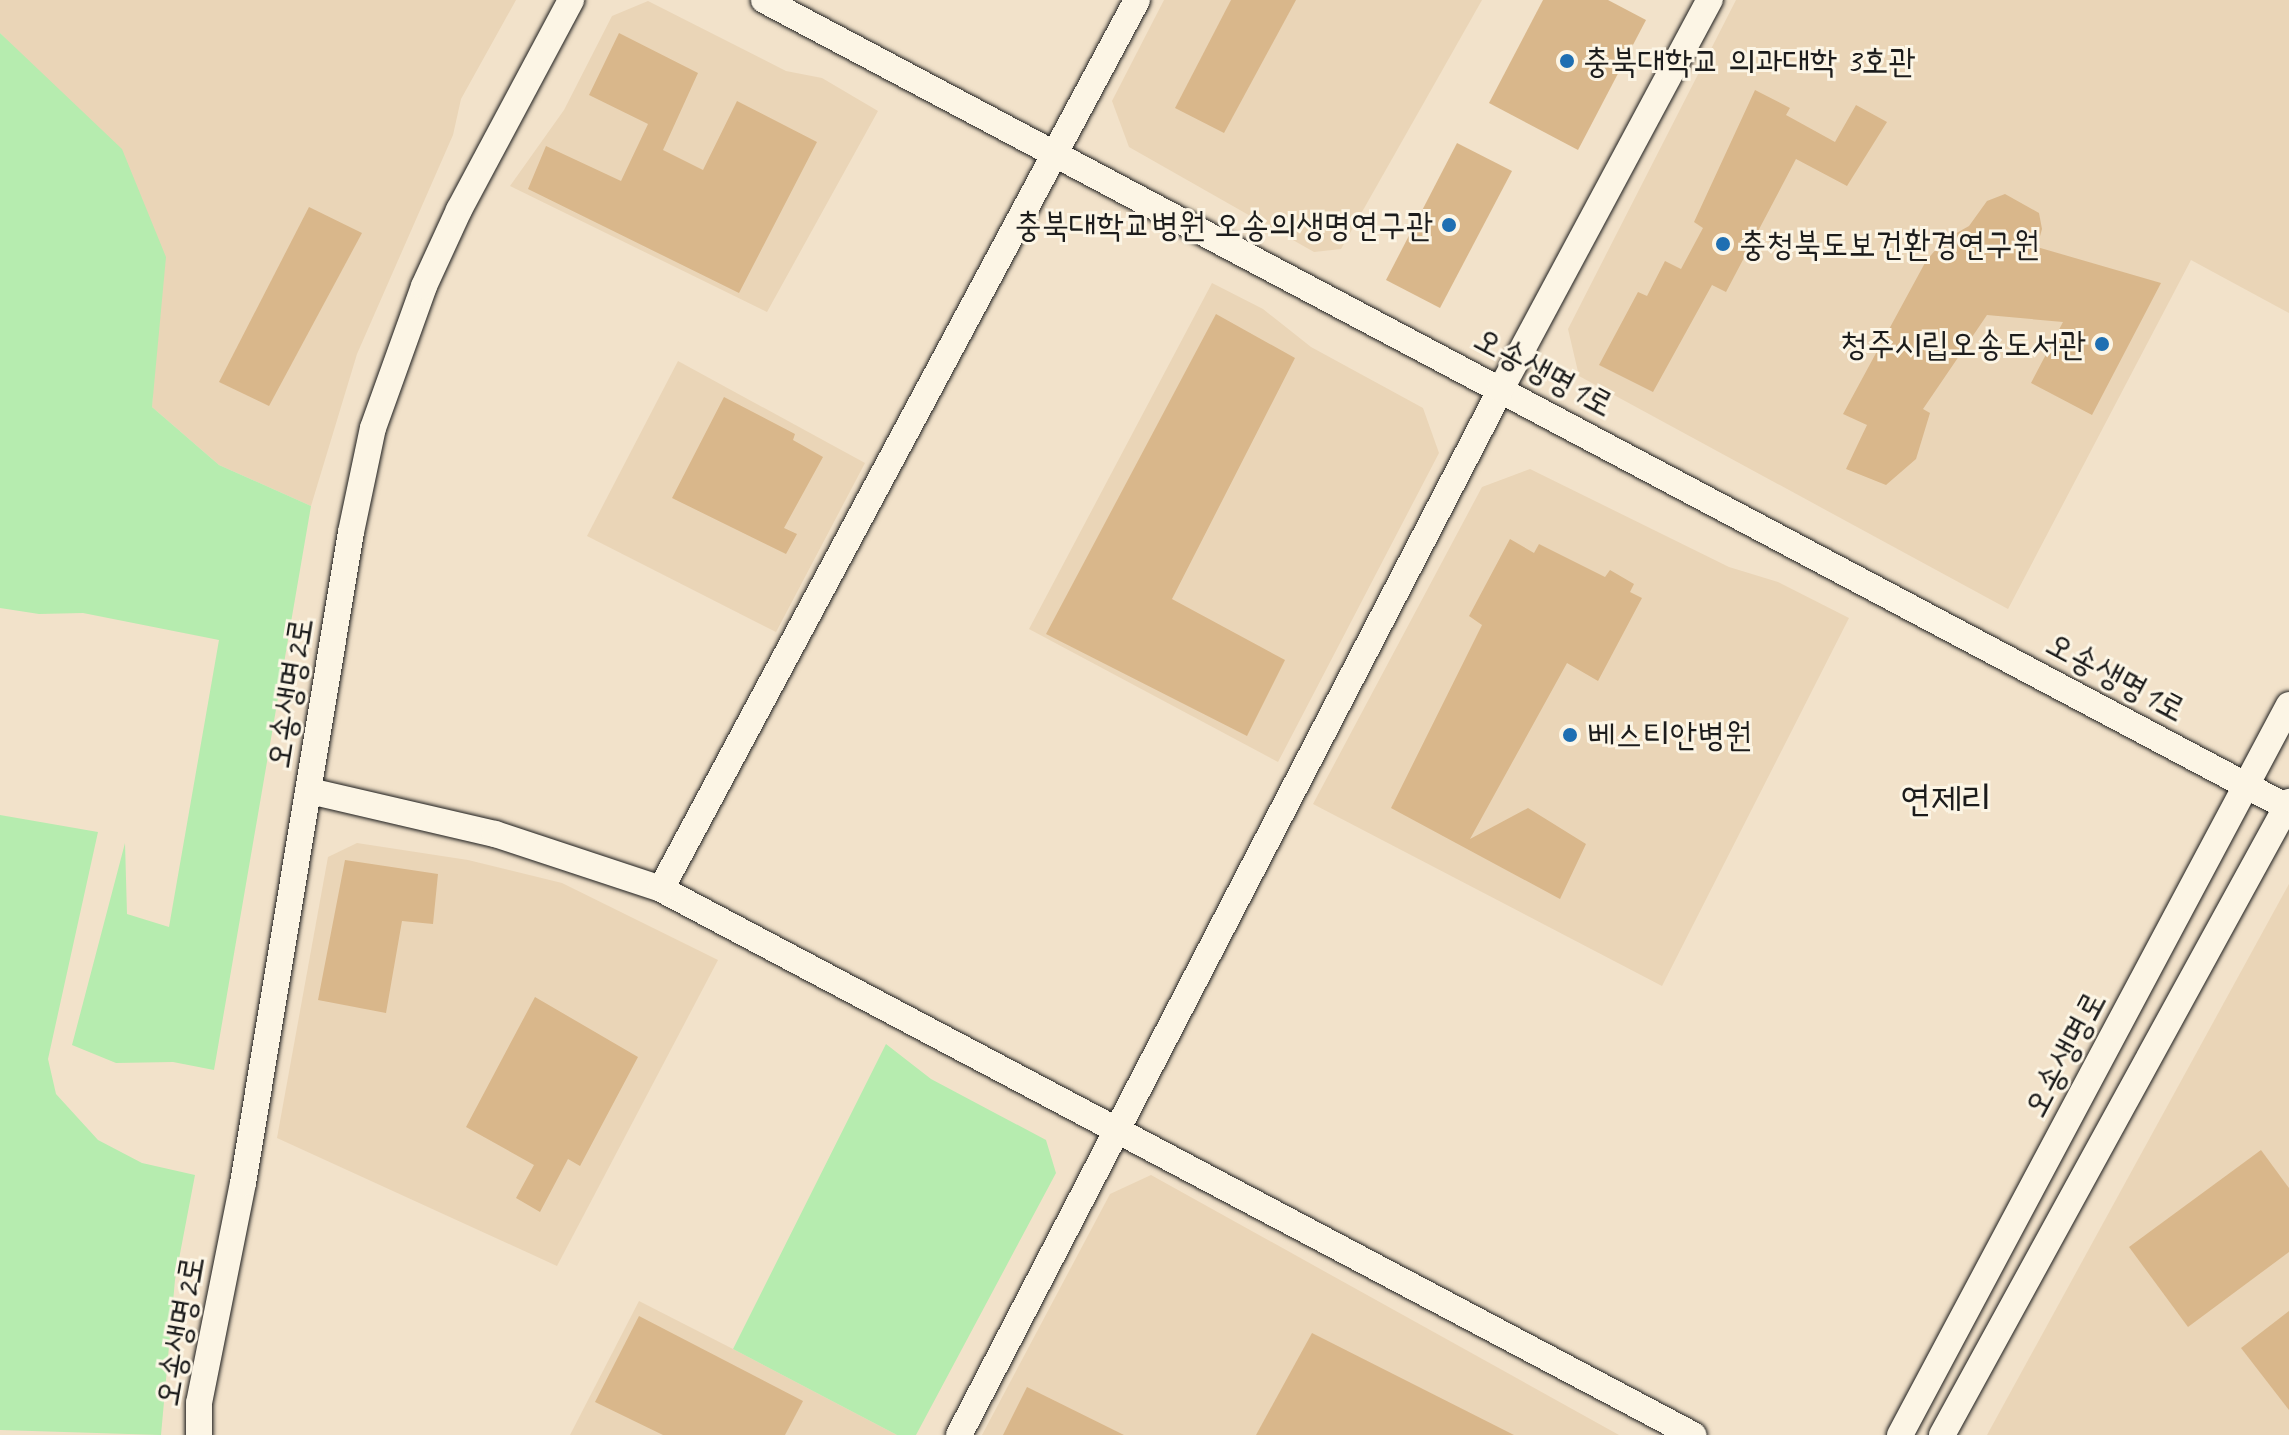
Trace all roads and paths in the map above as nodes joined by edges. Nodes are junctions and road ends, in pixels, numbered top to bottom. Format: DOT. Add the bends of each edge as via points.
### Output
graph roads {
  1 [pos="571,0"];
  2 [pos="764,0"];
  3 [pos="1137,0"];
  4 [pos="1710,0"];
  5 [pos="1057,152"];
  6 [pos="1501,389"];
  7 [pos="2289,705"];
  8 [pos="2247,787"];
  9 [pos="310,791"];
  10 [pos="2288,805"];
  11 [pos="661,889"];
  12 [pos="1121,1128"];
  13 [pos="199,1435"];
  14 [pos="959,1435"];
  15 [pos="1693,1435"];
  16 [pos="1900,1435"];
  17 [pos="1942,1435"];
  1 -- 9 [label="street, 오송생명2로" via="459,210 387,386 351,532"];
  2 -- 5 [label="street, 오송생명1로"];
  3 -- 5 [label="street"];
  4 -- 6 [label="street"];
  5 -- 6 [label="street, 오송생명1로"];
  5 -- 11 [label="street"];
  6 -- 8 [label="street, 오송생명1로"];
  6 -- 12 [label="street"];
  7 -- 8 [label="street, 오송생명로"];
  8 -- 10 [label="street, 오송생명1로"];
  8 -- 16 [label="street, 오송생명로"];
  9 -- 11 [label="street" via="495,834"];
  9 -- 13 [label="street, 오송생명2로" via="243,1183 199,1403"];
  10 -- 17 [label="street"];
  11 -- 12 [label="street"];
  12 -- 14 [label="street"];
  12 -- 15 [label="street"];
}
